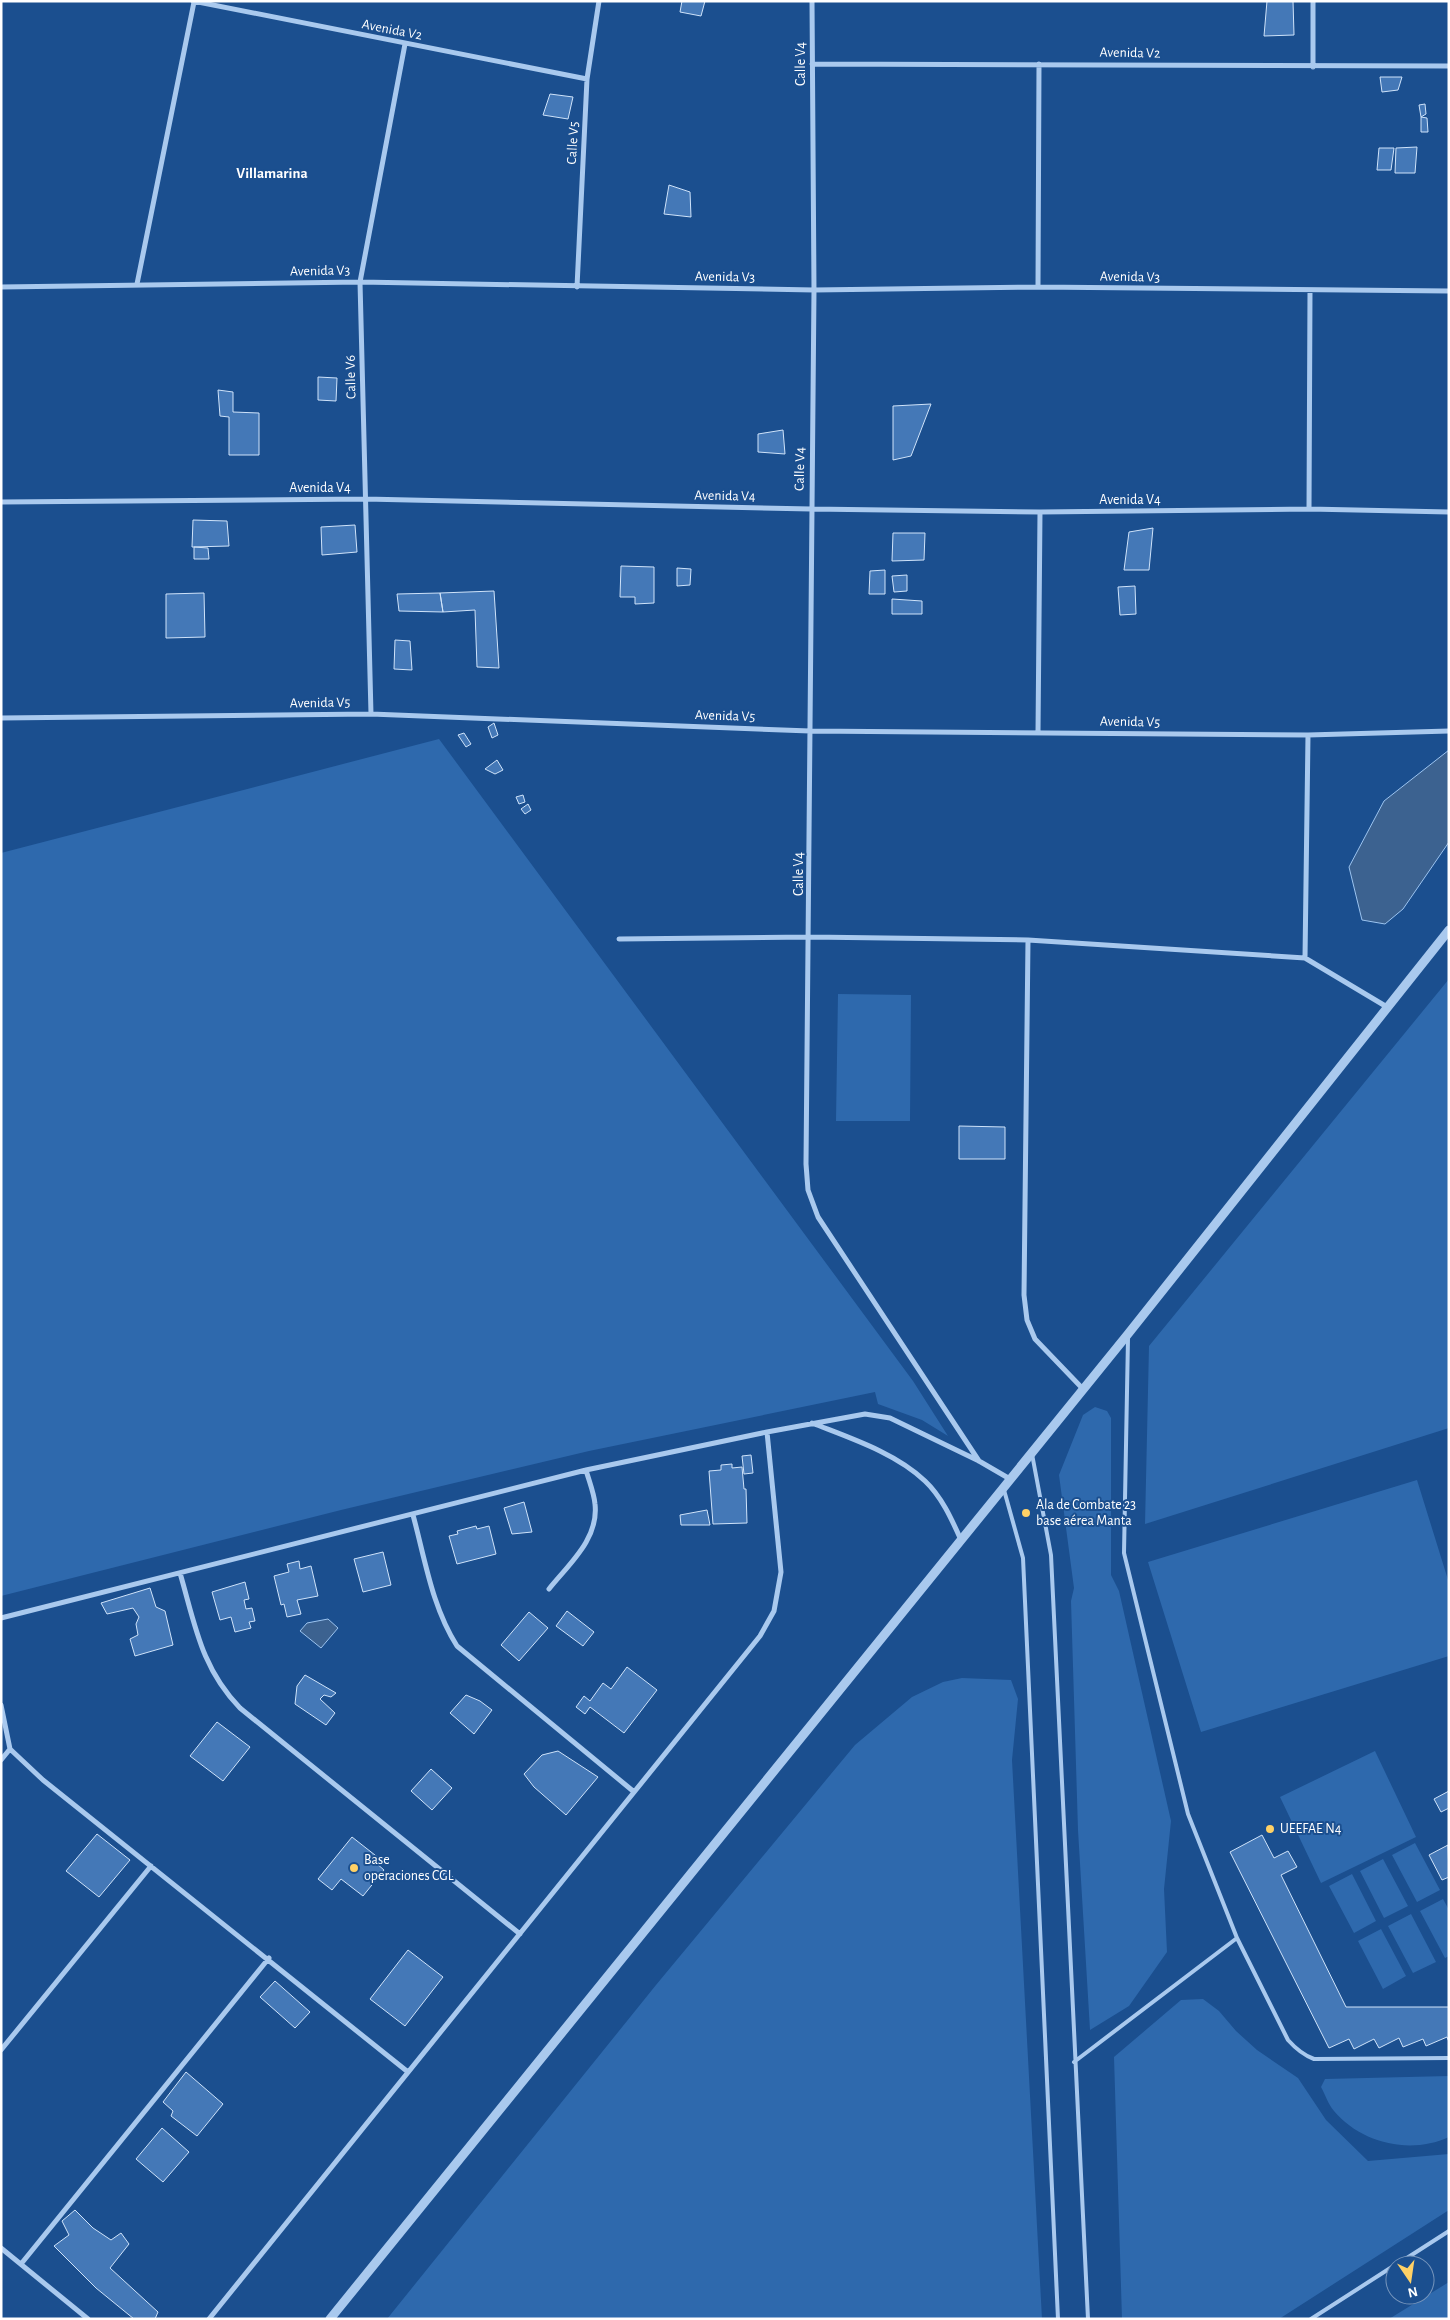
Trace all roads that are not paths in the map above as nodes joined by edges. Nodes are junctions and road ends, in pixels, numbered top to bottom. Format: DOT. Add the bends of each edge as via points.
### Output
graph roads {
  1 [pos="194,1"];
  2 [pos="599,1"];
  3 [pos="812,1"];
  4 [pos="1313,1"];
  5 [pos="405,44"];
  6 [pos="812,64"];
  7 [pos="1039,64"];
  8 [pos="1449,66"];
  9 [pos="1313,67"];
  10 [pos="587,79"];
  11 [pos="360,282"];
  12 [pos="137,284"];
  13 [pos="1,287"];
  14 [pos="577,287"];
  15 [pos="1038,287"];
  16 [pos="814,290"];
  17 [pos="1310,291"];
  18 [pos="1449,291"];
  19 [pos="365,499"];
  20 [pos="1,502"];
  21 [pos="1309,509"];
  22 [pos="811,510"];
  23 [pos="1040,512"];
  24 [pos="1449,512"];
  25 [pos="371,714"];
  26 [pos="1,718"];
  27 [pos="810,731"];
  28 [pos="1449,731"];
  29 [pos="1038,732"];
  30 [pos="1308,735"];
  31 [pos="1449,930"];
  32 [pos="810,937"];
  33 [pos="619,939"];
  34 [pos="1028,940"];
  35 [pos="1305,958"];
  36 [pos="1386,1008"];
  37 [pos="1128,1334"];
  38 [pos="1084,1389"];
  39 [pos="812,1423"];
  40 [pos="767,1432"];
  41 [pos="1032,1452"];
  42 [pos="979,1461"];
  43 [pos="586,1470"];
  44 [pos="1010,1479"];
  45 [pos="1004,1488"];
  46 [pos="413,1515"];
  47 [pos="961,1540"];
  48 [pos="180,1573"];
  49 [pos="548,1589"];
  50 [pos="1,1618"];
  51 [pos="1,1705"];
  52 [pos="10,1749"];
  53 [pos="1,1760"];
  54 [pos="633,1791"];
  55 [pos="151,1866"];
  56 [pos="520,1934"];
  57 [pos="1237,1938"];
  58 [pos="269,1958"];
  59 [pos="1,2050"];
  60 [pos="1449,2058"];
  61 [pos="1074,2062"];
  62 [pos="408,2072"];
  63 [pos="1449,2231"];
  64 [pos="1,2248"];
  65 [pos="1411,2255"];
  66 [pos="21,2264"];
  67 [pos="1385,2271"];
  68 [pos="88,2319"];
  69 [pos="209,2319"];
  70 [pos="330,2319"];
  71 [pos="1058,2319"];
  72 [pos="1088,2319"];
  73 [pos="1311,2319"];
  1 -- 5 [label="street, Avenida V2"];
  1 -- 12 [label="street"];
  2 -- 10 [label="street, Calle V5"];
  3 -- 6 [label="street, Calle V4"];
  4 -- 9 [label="street"];
  5 -- 10 [label="street, Avenida V2"];
  5 -- 11 [label="street, Calle V6"];
  6 -- 7 [label="street, Avenida V2"];
  6 -- 16 [label="street, Calle V4"];
  7 -- 9 [label="street, Avenida V2"];
  7 -- 15 [label="street"];
  8 -- 9 [label="street, Avenida V2"];
  10 -- 14 [label="street, Calle V5"];
  11 -- 12 [label="street, Avenida V3"];
  11 -- 14 [label="street, Avenida V3"];
  11 -- 19 [label="street, Calle V6"];
  12 -- 13 [label="street, Avenida V3"];
  14 -- 16 [label="street, Avenida V3"];
  15 -- 16 [label="street, Avenida V3"];
  15 -- 17 [label="street, Avenida V3"];
  16 -- 22 [label="street, Calle V4"];
  17 -- 18 [label="street, Avenida V3"];
  17 -- 21 [label="street"];
  19 -- 20 [label="street, Avenida V4"];
  19 -- 22 [label="street, Avenida V4"];
  19 -- 25 [label="street, Calle V6"];
  21 -- 23 [label="street, Avenida V4"];
  21 -- 24 [label="street, Avenida V4"];
  22 -- 23 [label="street, Avenida V4"];
  22 -- 27 [label="street, Calle V4"];
  23 -- 29 [label="street"];
  25 -- 26 [label="street, Avenida V5"];
  25 -- 27 [label="street, Avenida V5"];
  27 -- 29 [label="street, Avenida V5"];
  27 -- 32 [label="street, Calle V4"];
  28 -- 30 [label="street, Avenida V5"];
  29 -- 30 [label="street, Avenida V5"];
  30 -- 35 [label="street"];
  31 -- 36 [label="street"];
  32 -- 33 [label="street"];
  32 -- 34 [label="street"];
  32 -- 42 [label="street, Calle V4" via="808,1190 818,1217"];
  34 -- 35 [label="street"];
  34 -- 38 [label="street" via="1024,1295 1027,1320 1035,1338"];
  35 -- 36 [label="street"];
  36 -- 37 [label="street"];
  37 -- 38 [label="street"];
  37 -- 57 [label="lane" via="1124,1553 1188,1814"];
  38 -- 41 [label="street"];
  39 -- 40 [label="street"];
  39 -- 42 [label="street" via="865,1414 890,1418"];
  39 -- 47 [label="street" via="887,1456 925,1481 948,1511"];
  40 -- 43 [label="street"];
  40 -- 54 [label="street" via="781,1572 774,1610 743,1659"];
  41 -- 44 [label="street"];
  41 -- 61 [label="lane" via="1051,1554"];
  42 -- 44 [label="street"];
  43 -- 46 [label="street"];
  43 -- 49 [label="street" via="595,1503 591,1536"];
  44 -- 45 [label="street"];
  45 -- 47 [label="street"];
  45 -- 71 [label="lane" via="1023,1558"];
  46 -- 48 [label="street"];
  46 -- 54 [label="street" via="437,1605 445,1628 458,1646"];
  47 -- 70 [label="street"];
  48 -- 50 [label="street"];
  48 -- 56 [label="street" via="207,1662 226,1694"];
  51 -- 52 [label="street"];
  52 -- 53 [label="street"];
  52 -- 55 [label="street" via="43,1780"];
  54 -- 56 [label="street"];
  55 -- 58 [label="street"];
  55 -- 59 [label="street"];
  56 -- 62 [label="street"];
  57 -- 60 [label="lane" via="1288,2040 1306,2056 1314,2059"];
  57 -- 61 [label="lane"];
  58 -- 62 [label="street"];
  58 -- 66 [label="street"];
  61 -- 72 [label="lane"];
  62 -- 69 [label="street"];
  63 -- 65 [label="lane"];
  64 -- 66 [label="street"];
  66 -- 68 [label="street"];
  67 -- 73 [label="lane"];
}
